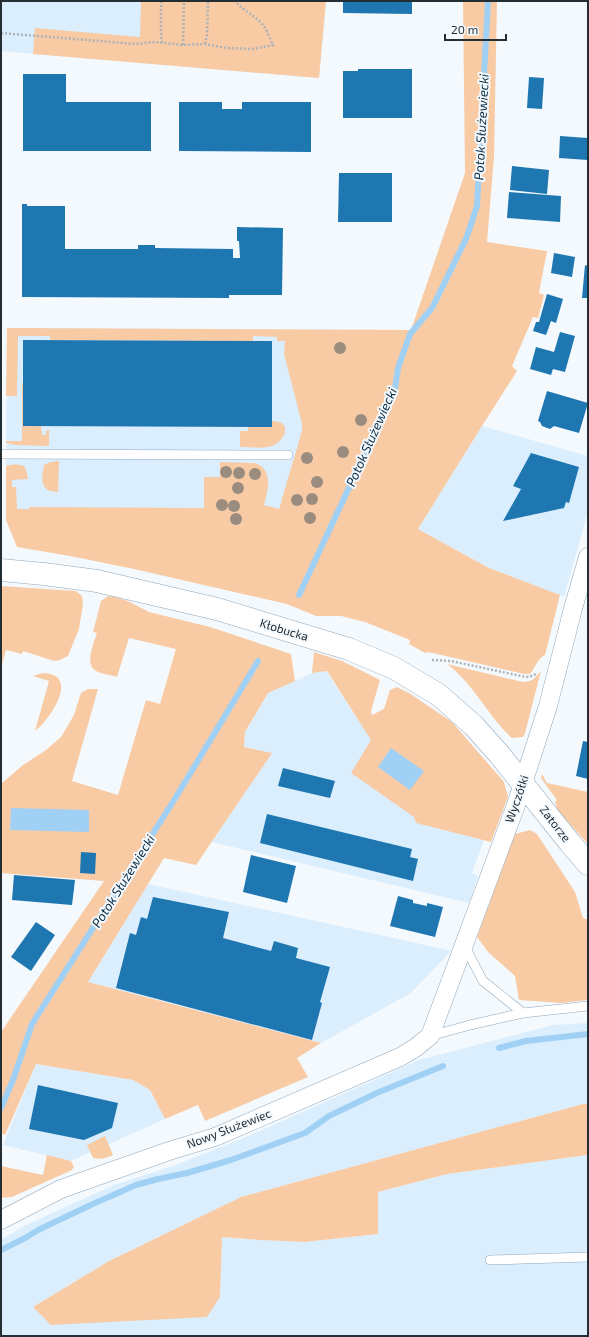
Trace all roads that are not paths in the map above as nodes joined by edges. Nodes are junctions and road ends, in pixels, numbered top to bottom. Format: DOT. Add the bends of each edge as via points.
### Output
graph roads {
  1 [pos="1,454"];
  2 [pos="288,455"];
  3 [pos="587,567"];
  4 [pos="1,570"];
  5 [pos="522,783"];
  6 [pos="588,864"];
  7 [pos="464,944"];
  8 [pos="588,1006"];
  9 [pos="523,1013"];
  10 [pos="430,1036"];
  11 [pos="1,1220"];
  12 [pos="588,1257"];
  13 [pos="490,1260"];
  1 -- 2 [label="lane"];
  3 -- 5 [label="street, Wyczółki" via="574,605 548,706"];
  4 -- 5 [label="street, Kłobucka" via="104,583 217,609 349,649 394,668 439,695 474,726"];
  5 -- 6 [label="street, Zatorze"];
  5 -- 7 [label="street, Wyczółki"];
  7 -- 9 [label="lane" via="483,981"];
  7 -- 10 [label="street, Wyczółki"];
  8 -- 9 [label="lane"];
  9 -- 10 [label="lane"];
  10 -- 11 [label="street, Nowy Służewiec" via="400,1056 215,1137 61,1189"];
  12 -- 13 [label="lane"];
}
